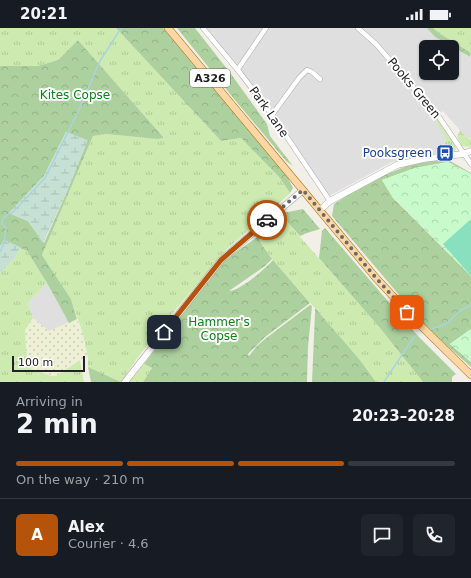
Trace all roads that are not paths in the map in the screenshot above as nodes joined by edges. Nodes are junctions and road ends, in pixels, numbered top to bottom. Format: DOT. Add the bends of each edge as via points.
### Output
graph roads {
  1 [pos="168,28"];
  2 [pos="203,28"];
  3 [pos="266,28"];
  4 [pos="358,28"];
  5 [pos="238,69"];
  6 [pos="320,79"];
  7 [pos="272,115"];
  8 [pos="471,151"];
  9 [pos="463,154"];
  10 [pos="471,164"];
  11 [pos="303,190"];
  12 [pos="330,201"];
  13 [pos="320,210"];
  14 [pos="471,375"];
  15 [pos="125,382"];
  1 -- 11 [label="main road, A326"];
  2 -- 5 [label="street, Park Lane"];
  3 -- 5 [label="street"];
  4 -- 9 [label="street, Pooks Green" via="376,44 439,117"];
  5 -- 7 [label="street, Park Lane"];
  6 -- 7 [label="street" via="307,70"];
  7 -- 12 [label="street, Park Lane"];
  8 -- 9 [label="street"];
  9 -- 10 [label="street, Pooks Green"];
  9 -- 12 [label="street" via="397,165"];
  11 -- 13 [label="main road, A326"];
  11 -- 15 [label="street" via="221,260"];
  12 -- 13 [label="street"];
  13 -- 14 [label="main road, A326" via="418,323"];
}
